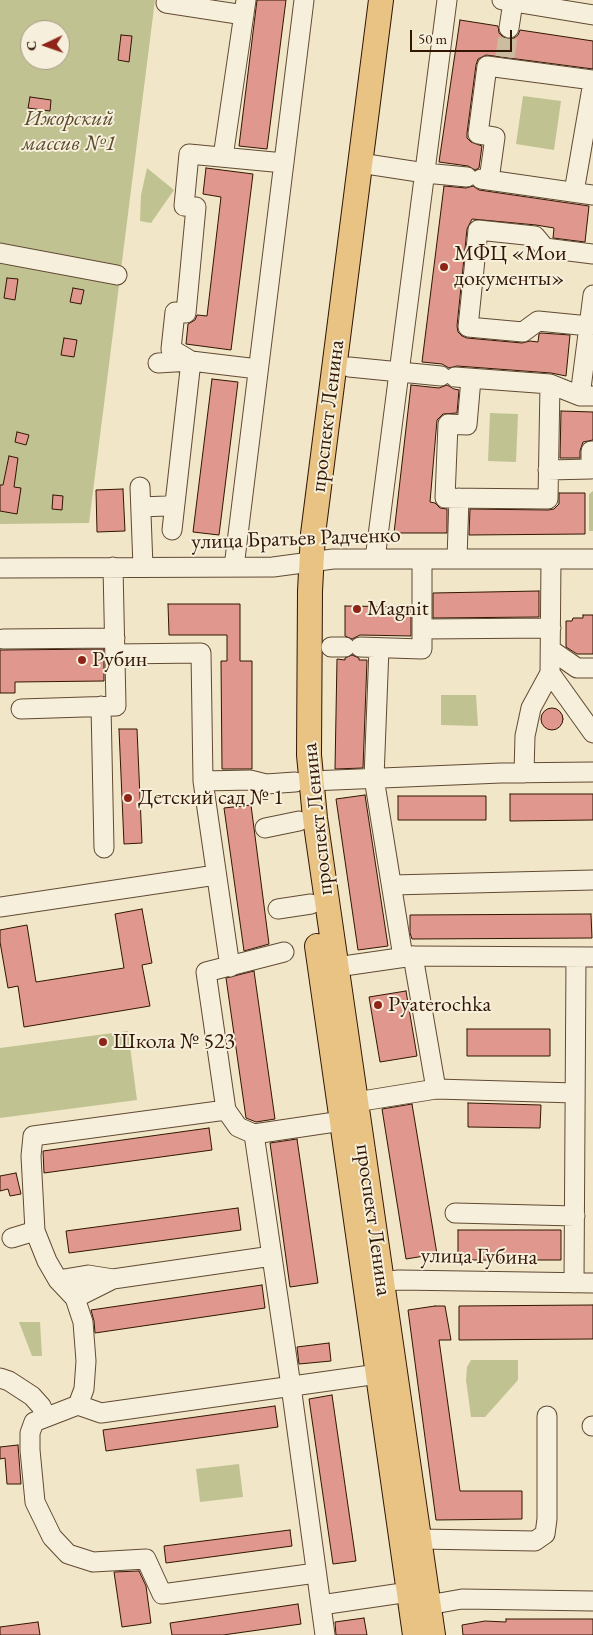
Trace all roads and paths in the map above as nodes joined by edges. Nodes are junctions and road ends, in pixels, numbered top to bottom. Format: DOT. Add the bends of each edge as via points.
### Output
graph roads {
  1 [pos="304,0"];
  2 [pos="367,0"];
  3 [pos="381,0"];
  4 [pos="447,0"];
  5 [pos="508,1"];
  6 [pos="166,3"];
  7 [pos="571,6"];
  8 [pos="245,7"];
  9 [pos="593,15"];
  10 [pos="509,28"];
  11 [pos="593,87"];
  12 [pos="223,157"];
  13 [pos="284,163"];
  14 [pos="360,163"];
  15 [pos="425,173"];
  16 [pos="479,178"];
  17 [pos="574,192"];
  18 [pos="593,195"];
  19 [pos="0,253"];
  20 [pos="593,254"];
  21 [pos="117,275"];
  22 [pos="593,295"];
  23 [pos="589,326"];
  24 [pos="191,361"];
  25 [pos="158,363"];
  26 [pos="349,367"];
  27 [pos="258,369"];
  28 [pos="399,373"];
  29 [pos="456,377"];
  30 [pos="550,384"];
  31 [pos="587,396"];
  32 [pos="593,451"];
  33 [pos="548,470"];
  34 [pos="140,487"];
  35 [pos="459,498"];
  36 [pos="166,506"];
  37 [pos="141,507"];
  38 [pos="172,530"];
  39 [pos="375,559"];
  40 [pos="422,559"];
  41 [pos="458,559"];
  42 [pos="551,559"];
  43 [pos="593,559"];
  44 [pos="304,563"];
  45 [pos="113,567"];
  46 [pos="143,567"];
  47 [pos="234,567"];
  48 [pos="0,568"];
  49 [pos="551,628"];
  50 [pos="422,629"];
  51 [pos="3,639"];
  52 [pos="115,646"];
  53 [pos="345,647"];
  54 [pos="379,648"];
  55 [pos="551,650"];
  56 [pos="593,668"];
  57 [pos="550,673"];
  58 [pos="101,706"];
  59 [pos="21,709"];
  60 [pos="593,733"];
  61 [pos="593,772"];
  62 [pos="524,773"];
  63 [pos="374,778"];
  64 [pos="203,781"];
  65 [pos="303,781"];
  66 [pos="299,822"];
  67 [pos="265,828"];
  68 [pos="104,848"];
  69 [pos="216,875"];
  70 [pos="593,880"];
  71 [pos="392,885"];
  72 [pos="311,904"];
  73 [pos="0,907"];
  74 [pos="278,909"];
  75 [pos="284,952"];
  76 [pos="408,957"];
  77 [pos="585,957"];
  78 [pos="230,967"];
  79 [pos="328,968"];
  80 [pos="436,1089"];
  81 [pos="575,1093"];
  82 [pos="356,1102"];
  83 [pos="226,1110"];
  84 [pos="342,1121"];
  85 [pos="254,1134"];
  86 [pos="455,1213"];
  87 [pos="574,1216"];
  88 [pos="35,1231"];
  89 [pos="12,1238"];
  90 [pos="272,1256"];
  91 [pos="113,1279"];
  92 [pos="58,1280"];
  93 [pos="373,1282"];
  94 [pos="574,1283"];
  95 [pos="593,1283"];
  96 [pos="75,1298"];
  97 [pos="378,1374"];
  98 [pos="0,1378"];
  99 [pos="291,1386"];
  100 [pos="78,1405"];
  101 [pos="547,1416"];
  102 [pos="46,1417"];
  103 [pos="419,1539"];
  104 [pos="316,1573"];
  105 [pos="409,1592"];
  106 [pos="593,1601"];
  107 [pos="321,1605"];
  108 [pos="428,1605"];
  109 [pos="325,1635"];
  110 [pos="415,1635"];
  111 [pos="433,1635"];
  1 -- 13 [label="street"];
  2 -- 44 [label="main road, проспект Ленина" via="298,534"];
  3 -- 14 [label="main road, проспект Ленина"];
  4 -- 15 [label="street"];
  5 -- 7 [label="street"];
  5 -- 10 [label="street"];
  6 -- 8 [label="street"];
  7 -- 9 [label="street"];
  8 -- 12 [label="street"];
  11 -- 16 [label="street" via="504,63 487,66 478,134 495,136"];
  11 -- 17 [label="street"];
  12 -- 13 [label="street"];
  12 -- 24 [label="street" via="189,154 184,206 196,207 186,314 175,312 171,349"];
  13 -- 27 [label="street"];
  14 -- 15 [label="street"];
  14 -- 44 [label="main road, проспект Ленина" via="313,534"];
  15 -- 16 [label="street"];
  15 -- 28 [label="street"];
  16 -- 17 [label="street"];
  17 -- 18 [label="street"];
  19 -- 21 [label="street"];
  20 -- 23 [label="street" via="545,248 535,236 478,230 468,327 523,332 538,321"];
  22 -- 23 [label="street"];
  23 -- 31 [label="street"];
  24 -- 25 [label="street"];
  24 -- 27 [label="street"];
  24 -- 38 [label="street"];
  26 -- 28 [label="street"];
  27 -- 47 [label="street"];
  28 -- 29 [label="street"];
  28 -- 39 [label="street"];
  29 -- 30 [label="street"];
  29 -- 35 [label="street" via="467,425 448,424 445,498"];
  30 -- 31 [label="street"];
  30 -- 33 [label="street"];
  32 -- 33 [label="street" via="591,470"];
  33 -- 35 [label="street" via="548,499"];
  34 -- 37 [label="street"];
  35 -- 41 [label="street"];
  36 -- 37 [label="street"];
  37 -- 46 [label="street"];
  39 -- 40 [label="street, улица Братьев Радченко"];
  39 -- 44 [label="street, улица Братьев Радченко"];
  40 -- 41 [label="street, улица Братьев Радченко"];
  40 -- 50 [label="street"];
  41 -- 42 [label="street, улица Братьев Радченко"];
  42 -- 43 [label="street, улица Братьев Радченко"];
  42 -- 49 [label="street"];
  44 -- 47 [label="street, улица Братьев Радченко"];
  44 -- 65 [label="main road, проспект Ленина" via="309,755"];
  45 -- 46 [label="street, улица Братьев Радченко"];
  45 -- 48 [label="street, улица Братьев Радченко"];
  45 -- 52 [label="street"];
  46 -- 47 [label="street, улица Братьев Радченко"];
  49 -- 50 [label="street"];
  49 -- 55 [label="street"];
  50 -- 54 [label="street" via="422,649"];
  51 -- 52 [label="street"];
  52 -- 58 [label="street" via="116,706"];
  52 -- 64 [label="street" via="201,653"];
  53 -- 54 [label="street"];
  54 -- 63 [label="street"];
  55 -- 56 [label="street" via="577,668"];
  55 -- 57 [label="street"];
  57 -- 60 [label="street"];
  57 -- 62 [label="street" via="531,708 525,736"];
  58 -- 59 [label="street"];
  58 -- 68 [label="street"];
  61 -- 62 [label="street"];
  62 -- 63 [label="street"];
  63 -- 65 [label="street"];
  63 -- 71 [label="street"];
  64 -- 65 [label="street" via="250,780 266,784"];
  64 -- 69 [label="street"];
  65 -- 66 [label="main road, проспект Ленина"];
  65 -- 79 [label="main road, проспект Ленина"];
  66 -- 67 [label="street"];
  66 -- 72 [label="main road, проспект Ленина"];
  69 -- 73 [label="street"];
  69 -- 78 [label="street"];
  70 -- 71 [label="street"];
  71 -- 76 [label="street"];
  72 -- 74 [label="street"];
  72 -- 79 [label="main road, проспект Ленина"];
  75 -- 78 [label="street"];
  76 -- 77 [label="street"];
  76 -- 79 [label="street"];
  76 -- 80 [label="street"];
  77 -- 81 [label="street"];
  78 -- 83 [label="street" via="206,972"];
  79 -- 82 [label="main road, проспект Ленина"];
  79 -- 84 [label="main road, проспект Ленина"];
  80 -- 81 [label="street"];
  80 -- 82 [label="street"];
  81 -- 87 [label="street"];
  82 -- 93 [label="main road, проспект Ленина"];
  83 -- 85 [label="street" via="238,1127"];
  83 -- 88 [label="street" via="33,1136"];
  84 -- 85 [label="street"];
  84 -- 93 [label="main road, проспект Ленина"];
  85 -- 90 [label="street"];
  86 -- 87 [label="street"];
  87 -- 94 [label="street"];
  88 -- 89 [label="street"];
  88 -- 92 [label="street"];
  90 -- 91 [label="street"];
  90 -- 99 [label="street"];
  91 -- 92 [label="street" via="88,1276"];
  91 -- 96 [label="street"];
  92 -- 96 [label="street"];
  93 -- 94 [label="street, улица Губина"];
  93 -- 97 [label="main road, проспект Ленина"];
  93 -- 103 [label="main road, проспект Ленина"];
  94 -- 95 [label="street, улица Губина"];
  96 -- 100 [label="street" via="83,1322 86,1361 84,1389"];
  97 -- 99 [label="street"];
  97 -- 105 [label="main road, проспект Ленина"];
  98 -- 102 [label="street" via="32,1396"];
  99 -- 100 [label="street" via="101,1413"];
  99 -- 104 [label="street"];
  100 -- 102 [label="street"];
  101 -- 103 [label="street" via="545,1534 535,1541"];
  102 -- 104 [label="street" via="34,1422 30,1433 35,1502 52,1536 68,1554 93,1562 146,1559 162,1594"];
  103 -- 108 [label="main road, проспект Ленина"];
  104 -- 107 [label="street"];
  105 -- 107 [label="street"];
  105 -- 110 [label="main road, проспект Ленина"];
  106 -- 108 [label="street" via="462,1599"];
  107 -- 109 [label="street"];
  108 -- 111 [label="main road, проспект Ленина"];
}
